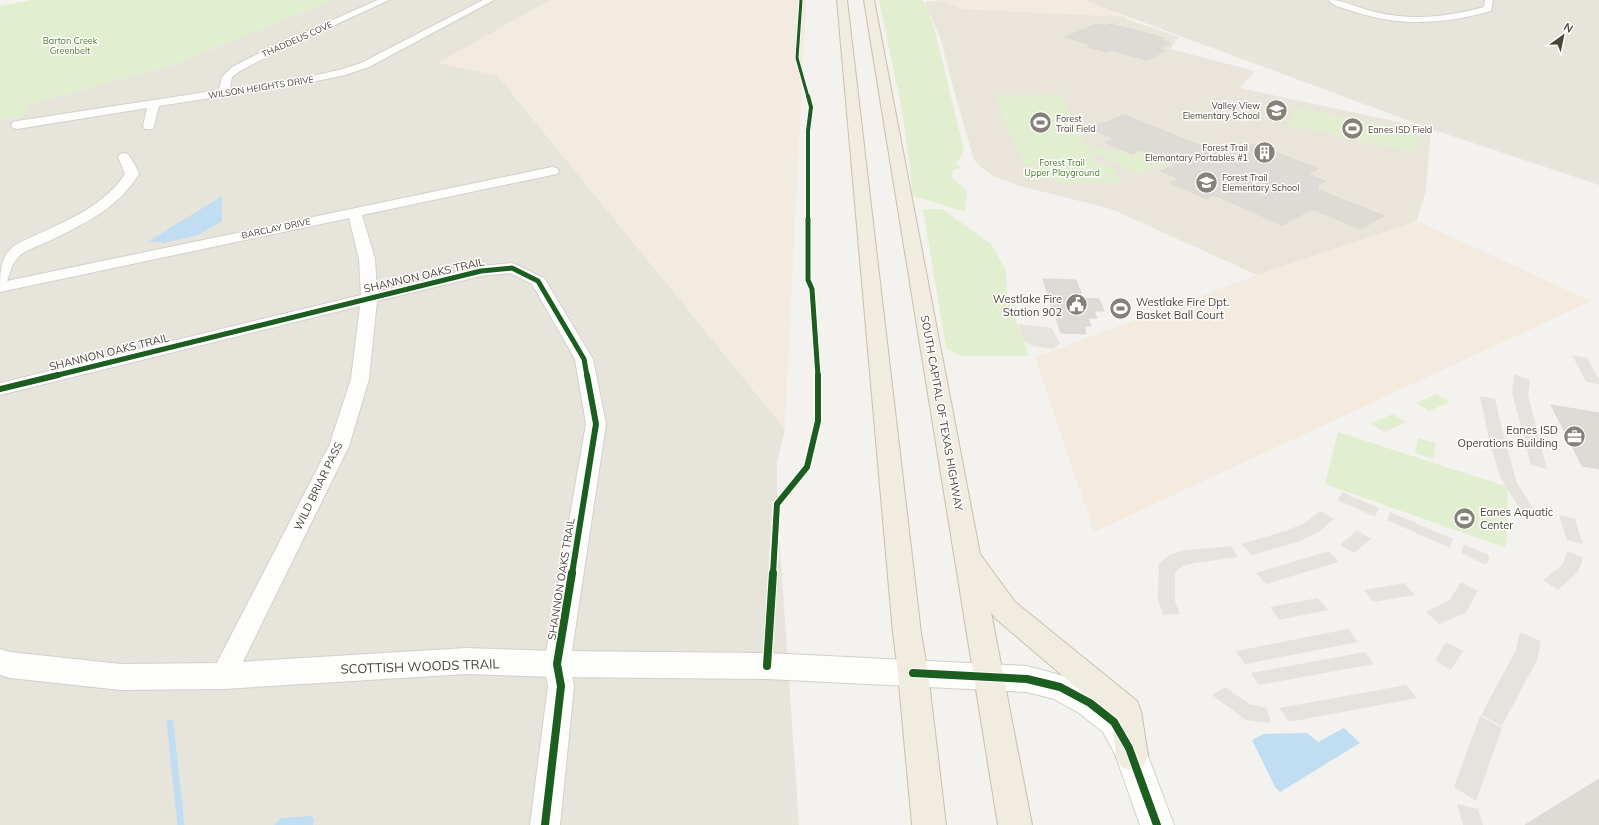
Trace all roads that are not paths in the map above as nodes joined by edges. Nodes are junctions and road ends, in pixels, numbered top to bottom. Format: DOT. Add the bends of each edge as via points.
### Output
graph roads {
  1 [pos="385,0"];
  2 [pos="490,0"];
  3 [pos="842,0"];
  4 [pos="869,0"];
  5 [pos="1332,0"];
  6 [pos="1489,0"];
  7 [pos="224,92"];
  8 [pos="154,103"];
  9 [pos="17,125"];
  10 [pos="149,126"];
  11 [pos="124,157"];
  12 [pos="552,171"];
  13 [pos="354,212"];
  14 [pos="0,279"];
  15 [pos="0,287"];
  16 [pos="369,298"];
  17 [pos="0,389"];
  18 [pos="967,554"];
  19 [pos="557,664"];
  20 [pos="3,666"];
  21 [pos="913,673"];
  22 [pos="223,676"];
  23 [pos="989,677"];
  24 [pos="1132,756"];
  25 [pos="545,825"];
  26 [pos="929,825"];
  27 [pos="1015,825"];
  28 [pos="1157,825"];
  1 -- 7 [label="street, THADDEUS COVE" via="234,69 228,75"];
  2 -- 7 [label="street, WILSON HEIGHTS DRIVE" via="353,69 307,80"];
  3 -- 21 [label="highway"];
  4 -- 18 [label="highway, SOUTH CAPITAL OF TEXAS HIGHWAY"];
  5 -- 6 [label="street" via="1390,19 1415,21 1465,16 1488,9"];
  7 -- 8 [label="street, WILSON HEIGHTS DRIVE"];
  8 -- 9 [label="street, WILSON HEIGHTS DRIVE"];
  8 -- 10 [label="street"];
  11 -- 14 [label="street" via="130,165 132,174 118,193 76,221 18,250 8,258"];
  12 -- 13 [label="street, BARCLAY DRIVE"];
  13 -- 15 [label="street, BARCLAY DRIVE"];
  13 -- 16 [label="street, WILD BRIAR PASS" via="367,259"];
  16 -- 17 [label="street, SHANNON OAKS TRAIL"];
  16 -- 19 [label="street, SHANNON OAKS TRAIL" via="481,271 512,268 538,281 584,359 596,424"];
  16 -- 22 [label="street, WILD BRIAR PASS" via="360,379 339,446"];
  18 -- 23 [label="highway, SOUTH CAPITAL OF TEXAS HIGHWAY"];
  18 -- 24 [label="highway" via="1005,610 1126,711"];
  19 -- 21 [label="street, SCOTTISH WOODS TRAIL" via="767,666"];
  19 -- 22 [label="street, SCOTTISH WOODS TRAIL" via="466,661"];
  19 -- 25 [label="street, SHANNON OAKS TRAIL" via="561,686"];
  20 -- 22 [label="street, SCOTTISH WOODS TRAIL" via="121,677"];
  21 -- 23 [label="street, SCOTTISH WOODS TRAIL"];
  21 -- 26 [label="highway"];
  23 -- 24 [label="street, SCOTTISH WOODS TRAIL" via="1027,679 1060,687 1090,703 1114,722"];
  23 -- 27 [label="highway, SOUTH CAPITAL OF TEXAS HIGHWAY"];
  24 -- 28 [label="street, SCOTTISH WOODS TRAIL"];
}
